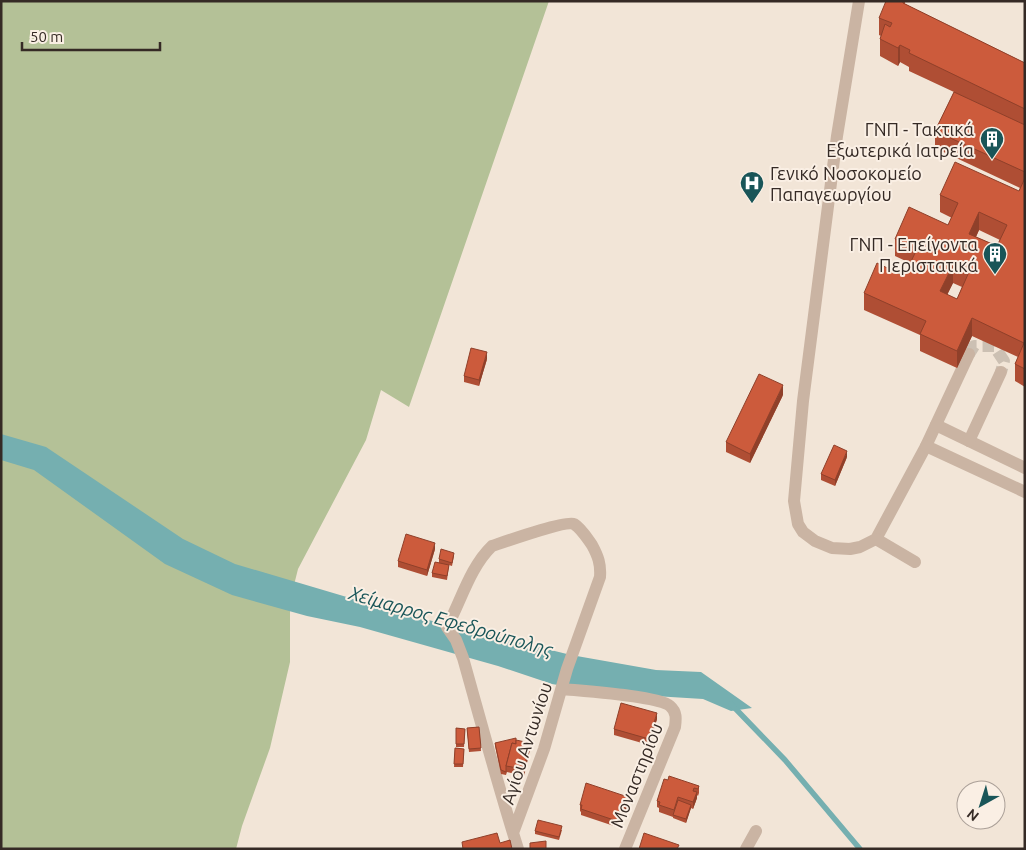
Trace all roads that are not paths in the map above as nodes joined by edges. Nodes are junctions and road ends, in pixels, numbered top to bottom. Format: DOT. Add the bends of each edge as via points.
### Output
graph roads {
  1 [pos="859,1"];
  2 [pos="968,354"];
  3 [pos="1001,372"];
  4 [pos="936,424"];
  5 [pos="969,441"];
  6 [pos="926,446"];
  7 [pos="1025,468"];
  8 [pos="1025,492"];
  9 [pos="876,539"];
  10 [pos="915,562"];
  11 [pos="562,689"];
  12 [pos="756,831"];
  13 [pos="514,833"];
  14 [pos="518,849"];
  15 [pos="625,849"];
  16 [pos="746,849"];
  1 -- 9 [label="street" via="813,317 794,492 800,528 826,547 850,549"];
  2 -- 4 [label="street"];
  3 -- 5 [label="street"];
  4 -- 5 [label="street"];
  4 -- 6 [label="street"];
  5 -- 7 [label="street"];
  6 -- 8 [label="street"];
  6 -- 9 [label="street"];
  9 -- 10 [label="street"];
  11 -- 13 [label="street, Αγίου Αντωνίου"];
  11 -- 13 [label="street, Αγίου Αντωνίου" via="601,566 586,536 574,524 567,523 492,546 470,579 447,627 463,658"];
  11 -- 15 [label="street, Μοναστηρίου" via="666,703 677,717"];
  12 -- 16 [label="street"];
  13 -- 14 [label="street"];
}
